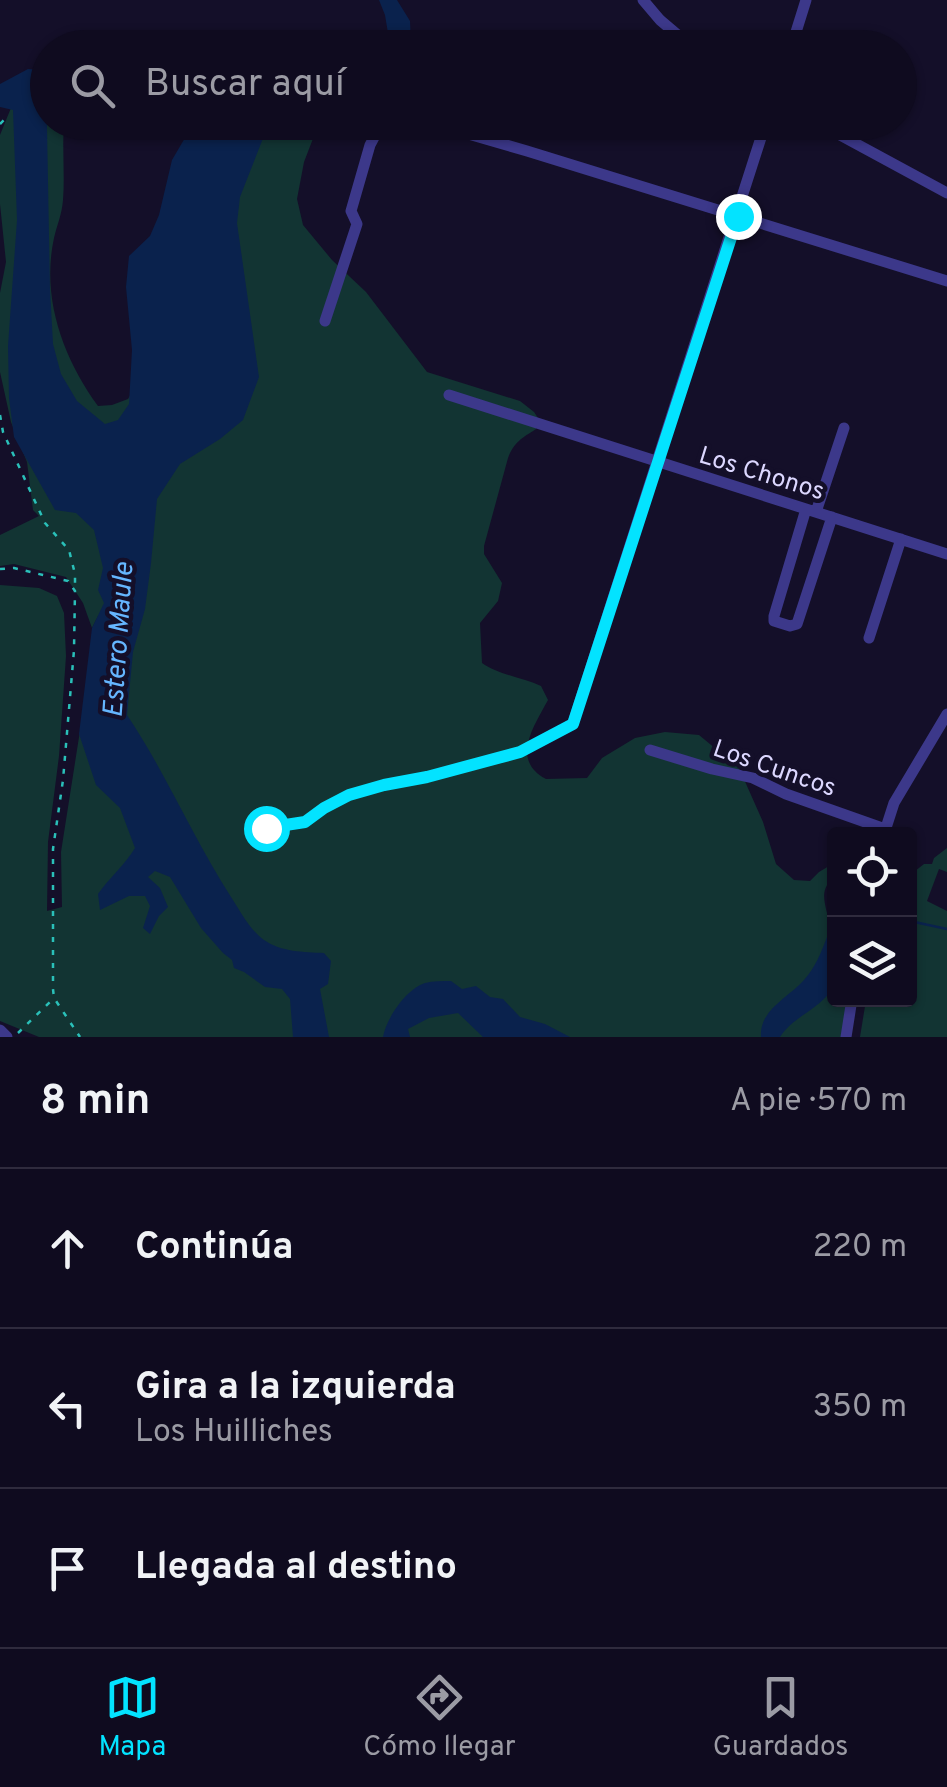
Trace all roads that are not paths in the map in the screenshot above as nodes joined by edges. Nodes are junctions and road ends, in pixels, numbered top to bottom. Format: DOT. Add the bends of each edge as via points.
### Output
graph roads {
  1 [pos="643,0"];
  2 [pos="806,0"];
  3 [pos="672,30"];
  4 [pos="797,30"];
  5 [pos="372,140"];
  6 [pos="487,140"];
  7 [pos="761,140"];
  8 [pos="849,140"];
  9 [pos="947,193"];
  10 [pos="738,216"];
  11 [pos="947,281"];
  12 [pos="325,321"];
  13 [pos="449,395"];
  14 [pos="844,428"];
  15 [pos="658,463"];
  16 [pos="811,511"];
  17 [pos="832,518"];
  18 [pos="900,539"];
  19 [pos="947,554"];
  20 [pos="870,638"];
  21 [pos="947,714"];
  22 [pos="573,724"];
  23 [pos="650,750"];
  24 [pos="871,827"];
  25 [pos="886,827"];
  26 [pos="851,1007"];
  27 [pos="0,1030"];
  28 [pos="7,1037"];
  29 [pos="846,1037"];
  1 -- 3 [label="street"];
  2 -- 4 [label="street"];
  5 -- 12 [label="street" via="351,211 356,224"];
  6 -- 10 [label="street"];
  7 -- 10 [label="street"];
  8 -- 9 [label="street"];
  10 -- 11 [label="street"];
  10 -- 15 [label="street"];
  13 -- 15 [label="street, Los Chonos"];
  14 -- 16 [label="street"];
  15 -- 16 [label="street, Los Chonos"];
  15 -- 22 [label="street"];
  16 -- 17 [label="street, Los Chonos"];
  16 -- 17 [label="street" via="774,621 796,624"];
  17 -- 18 [label="street, Los Chonos"];
  18 -- 19 [label="street, Los Chonos"];
  18 -- 20 [label="street"];
  21 -- 25 [label="street"];
  23 -- 24 [label="street, Los Cuncos" via="753,778"];
  26 -- 29 [label="street"];
  27 -- 28 [label="street"];
}
